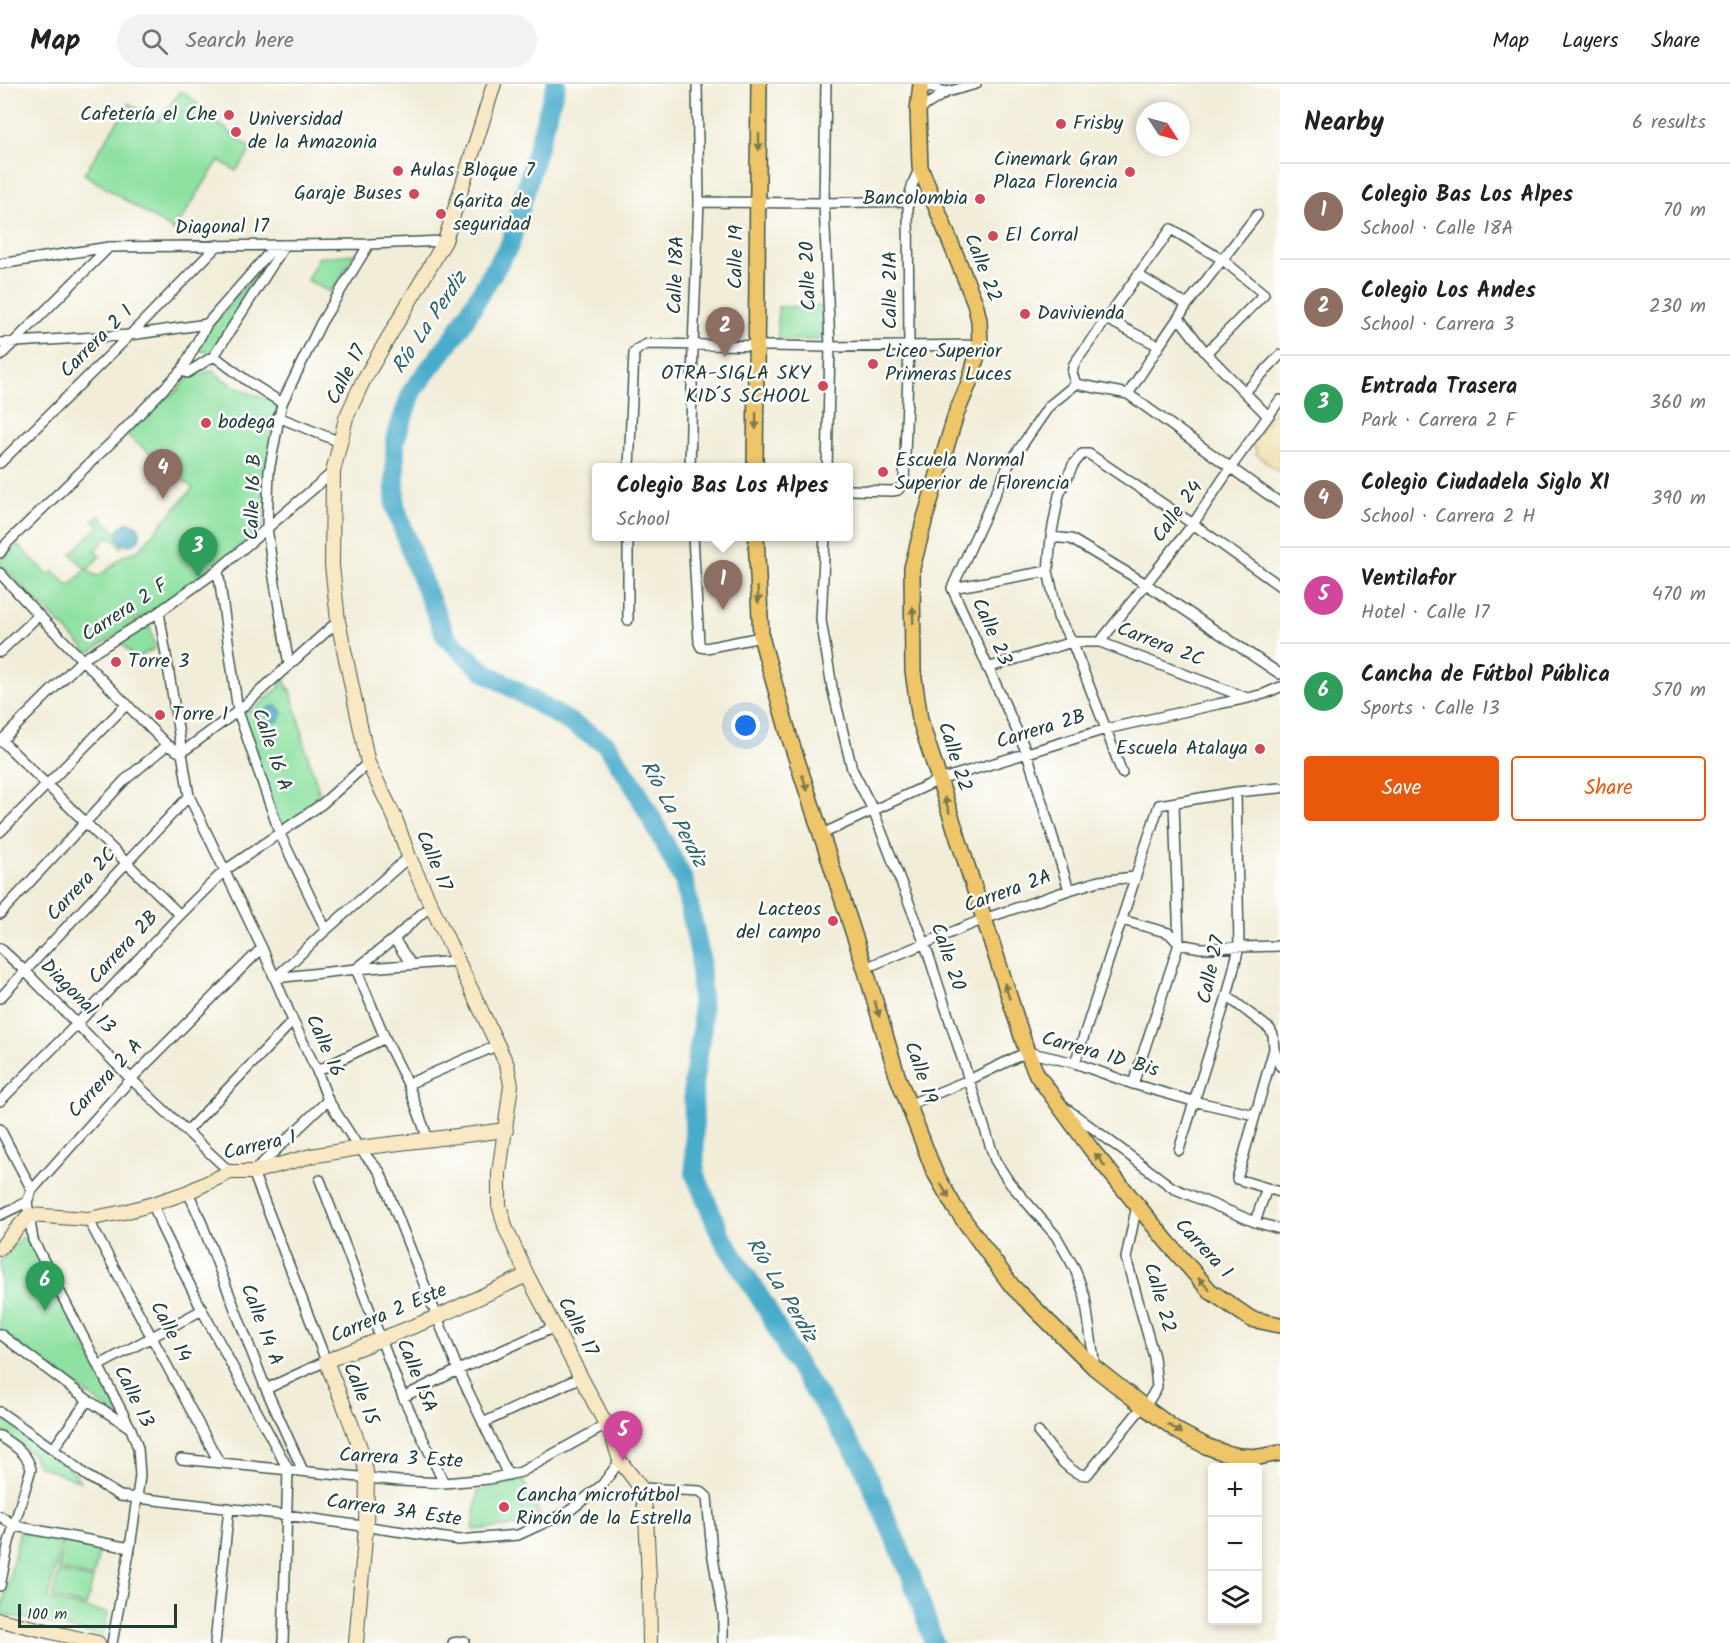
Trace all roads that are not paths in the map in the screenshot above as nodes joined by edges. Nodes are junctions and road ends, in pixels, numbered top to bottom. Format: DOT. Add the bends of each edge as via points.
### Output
graph roads {
  1 [pos="494,84"];
  2 [pos="697,84"];
  3 [pos="759,84"];
  4 [pos="826,84"];
  5 [pos="921,84"];
  6 [pos="976,84"];
  7 [pos="947,92"];
  8 [pos="918,110"];
  9 [pos="920,167"];
  10 [pos="908,201"];
  11 [pos="699,202"];
  12 [pos="759,202"];
  13 [pos="824,203"];
  14 [pos="1257,215"];
  15 [pos="445,241"];
  16 [pos="369,244"];
  17 [pos="218,245"];
  18 [pos="280,245"];
  19 [pos="109,247"];
  20 [pos="1223,260"];
  21 [pos="0,264"];
  22 [pos="1138,275"];
  23 [pos="1187,305"];
  24 [pos="1179,318"];
  25 [pos="1106,319"];
  26 [pos="207,324"];
  27 [pos="130,335"];
  28 [pos="14,342"];
  29 [pos="0,343"];
  30 [pos="757,345"];
  31 [pos="980,345"];
  32 [pos="693,346"];
  33 [pos="909,346"];
  34 [pos="1159,346"];
  35 [pos="830,347"];
  36 [pos="1206,353"];
  37 [pos="1280,355"];
  38 [pos="0,356"];
  39 [pos="214,356"];
  40 [pos="182,370"];
  41 [pos="1076,384"];
  42 [pos="1245,392"];
  43 [pos="1128,394"];
  44 [pos="1280,400"];
  45 [pos="282,403"];
  46 [pos="1267,416"];
  47 [pos="278,417"];
  48 [pos="340,442"];
  49 [pos="0,463"];
  50 [pos="629,463"];
  51 [pos="690,463"];
  52 [pos="755,463"];
  53 [pos="827,463"];
  54 [pos="1231,467"];
  55 [pos="333,472"];
  56 [pos="853,490"];
  57 [pos="1280,503"];
  58 [pos="1194,524"];
  59 [pos="267,527"];
  60 [pos="1051,537"];
  61 [pos="3,540"];
  62 [pos="628,541"];
  63 [pos="693,541"];
  64 [pos="756,541"];
  65 [pos="825,541"];
  66 [pos="0,553"];
  67 [pos="218,570"];
  68 [pos="1048,571"];
  69 [pos="0,573"];
  70 [pos="1146,584"];
  71 [pos="1280,586"];
  72 [pos="952,588"];
  73 [pos="159,612"];
  74 [pos="38,616"];
  75 [pos="628,620"];
  76 [pos="338,621"];
  77 [pos="761,637"];
  78 [pos="1072,642"];
  79 [pos="1100,642"];
  80 [pos="0,652"];
  81 [pos="82,660"];
  82 [pos="289,665"];
  83 [pos="987,668"];
  84 [pos="1280,674"];
  85 [pos="1280,687"];
  86 [pos="1248,698"];
  87 [pos="127,704"];
  88 [pos="237,711"];
  89 [pos="1106,729"];
  90 [pos="1,740"];
  91 [pos="167,745"];
  92 [pos="182,753"];
  93 [pos="1027,753"];
  94 [pos="369,763"];
  95 [pos="1122,773"];
  96 [pos="939,780"];
  97 [pos="48,784"];
  98 [pos="1280,788"];
  99 [pos="1236,792"];
  100 [pos="189,796"];
  101 [pos="1174,803"];
  102 [pos="873,810"];
  103 [pos="85,823"];
  104 [pos="0,832"];
  105 [pos="280,834"];
  106 [pos="822,834"];
  107 [pos="409,857"];
  108 [pos="128,863"];
  109 [pos="224,871"];
  110 [pos="1134,877"];
  111 [pos="1069,890"];
  112 [pos="431,906"];
  113 [pos="0,914"];
  114 [pos="180,915"];
  115 [pos="984,919"];
  116 [pos="1122,920"];
  117 [pos="326,930"];
  118 [pos="394,939"];
  119 [pos="925,944"];
  120 [pos="1179,944"];
  121 [pos="1280,946"];
  122 [pos="1239,947"];
  123 [pos="0,948"];
  124 [pos="262,948"];
  125 [pos="457,961"];
  126 [pos="411,964"];
  127 [pos="865,968"];
  128 [pos="356,969"];
  129 [pos="26,972"];
  130 [pos="275,978"];
  131 [pos="1227,996"];
  132 [pos="0,998"];
  133 [pos="293,1021"];
  134 [pos="78,1023"];
  135 [pos="385,1038"];
  136 [pos="498,1045"];
  137 [pos="1274,1049"];
  138 [pos="1027,1052"];
  139 [pos="1075,1062"];
  140 [pos="1280,1066"];
  141 [pos="317,1071"];
  142 [pos="131,1079"];
  143 [pos="969,1080"];
  144 [pos="408,1084"];
  145 [pos="1133,1084"];
  146 [pos="1054,1099"];
  147 [pos="0,1101"];
  148 [pos="328,1101"];
  149 [pos="1193,1101"];
  150 [pos="908,1105"];
  151 [pos="1255,1115"];
  152 [pos="0,1129"];
  153 [pos="506,1130"];
  154 [pos="187,1131"];
  155 [pos="428,1139"];
  156 [pos="359,1148"];
  157 [pos="1179,1150"];
  158 [pos="230,1172"];
  159 [pos="253,1172"];
  160 [pos="320,1180"];
  161 [pos="1267,1188"];
  162 [pos="32,1190"];
  163 [pos="188,1192"];
  164 [pos="1280,1192"];
  165 [pos="153,1204"];
  166 [pos="1137,1205"];
  167 [pos="28,1209"];
  168 [pos="0,1215"];
  169 [pos="88,1219"];
  170 [pos="1255,1222"];
  171 [pos="1280,1229"];
  172 [pos="0,1248"];
  173 [pos="527,1275"];
  174 [pos="202,1310"];
  175 [pos="437,1317"];
  176 [pos="1280,1325"];
  177 [pos="555,1327"];
  178 [pos="0,1334"];
  179 [pos="152,1336"];
  180 [pos="382,1340"];
  181 [pos="326,1361"];
  182 [pos="98,1366"];
  183 [pos="1095,1368"];
  184 [pos="458,1370"];
  185 [pos="581,1377"];
  186 [pos="266,1389"];
  187 [pos="403,1397"];
  188 [pos="88,1400"];
  189 [pos="1143,1406"];
  190 [pos="0,1413"];
  191 [pos="483,1423"];
  192 [pos="606,1425"];
  193 [pos="131,1429"];
  194 [pos="1038,1432"];
  195 [pos="0,1436"];
  196 [pos="53,1449"];
  197 [pos="1280,1453"];
  198 [pos="181,1459"];
  199 [pos="620,1461"];
  200 [pos="219,1462"];
  201 [pos="288,1469"];
  202 [pos="303,1471"];
  203 [pos="508,1475"];
  204 [pos="367,1477"];
  205 [pos="444,1483"];
  206 [pos="641,1488"];
  207 [pos="138,1498"];
  208 [pos="229,1508"];
  209 [pos="286,1515"];
  210 [pos="0,1516"];
  211 [pos="15,1526"];
  212 [pos="366,1526"];
  213 [pos="130,1548"];
  214 [pos="3,1563"];
  215 [pos="0,1586"];
  216 [pos="0,1620"];
  217 [pos="464,1641"];
  218 [pos="98,1643"];
  219 [pos="112,1643"];
  220 [pos="214,1643"];
  221 [pos="283,1643"];
  222 [pos="356,1643"];
  223 [pos="453,1643"];
  224 [pos="650,1643"];
  225 [pos="723,1643"];
  1 -- 15 [label="main road, Calle 17"];
  2 -- 11 [label="street, Calle 18A"];
  3 -- 12 [label="main road, Calle 19, one-way"];
  4 -- 13 [label="street, Calle 20"];
  5 -- 7 [label="street"];
  5 -- 8 [label="main road, Calle 22"];
  6 -- 7 [label="street"];
  7 -- 8 [label="street"];
  8 -- 9 [label="main road, Calle 22"];
  9 -- 10 [label="street, Calle 21A"];
  9 -- 31 [label="main road, Calle 22" via="975,303"];
  10 -- 13 [label="street"];
  10 -- 33 [label="street, Calle 21A"];
  11 -- 12 [label="street"];
  11 -- 32 [label="street, Calle 18A"];
  12 -- 13 [label="street"];
  12 -- 30 [label="main road, Calle 19"];
  13 -- 35 [label="street, Calle 20"];
  14 -- 20 [label="street"];
  15 -- 16 [label="street, Diagonal 17"];
  15 -- 48 [label="main road, Calle 17" via="363,381"];
  16 -- 18 [label="street, Diagonal 17"];
  16 -- 45 [label="street, Calle 16 B" via="321,323"];
  17 -- 18 [label="street, Diagonal 17"];
  17 -- 19 [label="street, Diagonal 17"];
  17 -- 27 [label="street, Carrera 2 I"];
  18 -- 26 [label="street"];
  18 -- 39 [label="street"];
  19 -- 21 [label="street, Diagonal 17"];
  19 -- 28 [label="street"];
  20 -- 22 [label="street" via="1171,229"];
  20 -- 23 [label="street"];
  20 -- 36 [label="street" via="1264,294"];
  22 -- 23 [label="street"];
  22 -- 25 [label="street"];
  23 -- 24 [label="street"];
  24 -- 34 [label="street"];
  24 -- 36 [label="street"];
  25 -- 34 [label="street"];
  25 -- 41 [label="street" via="1074,364"];
  26 -- 27 [label="street"];
  26 -- 40 [label="street"];
  27 -- 28 [label="street"];
  27 -- 49 [label="street, Carrera 2 I"];
  28 -- 29 [label="street"];
  28 -- 38 [label="street"];
  30 -- 32 [label="street"];
  30 -- 35 [label="street"];
  30 -- 52 [label="main road, Calle 19, one-way"];
  31 -- 33 [label="street"];
  96 -- 31 [label="main road, Calle 22, one-way" via="920,720 913,671 912,568"];
  32 -- 50 [label="street" via="647,344 634,353"];
  32 -- 51 [label="street, Calle 18A"];
  33 -- 35 [label="street"];
  33 -- 56 [label="street, Calle 21A" via="904,482 902,487 892,490"];
  34 -- 43 [label="street"];
  35 -- 53 [label="street, Calle 20"];
  36 -- 42 [label="street"];
  37 -- 42 [label="street"];
  39 -- 40 [label="street" via="187,373"];
  39 -- 45 [label="street"];
  40 -- 61 [label="street" via="118,436"];
  41 -- 43 [label="street"];
  41 -- 72 [label="street, Calle 23" via="1049,406 1009,464"];
  42 -- 46 [label="street"];
  43 -- 54 [label="street"];
  44 -- 46 [label="street, Calle 24"];
  45 -- 47 [label="street, Calle 16 B"];
  46 -- 54 [label="street, Calle 24"];
  47 -- 48 [label="street"];
  47 -- 59 [label="street, Calle 16 B" via="269,471"];
  48 -- 55 [label="main road, Calle 17"];
  54 -- 57 [label="street"];
  54 -- 58 [label="street, Calle 24"];
  55 -- 59 [label="street, Carrera 2 F"];
  55 -- 76 [label="main road, Calle 17" via="332,565"];
  58 -- 60 [label="street" via="1089,454 1082,454 1059,495"];
  58 -- 70 [label="street, Calle 24"];
  58 -- 71 [label="street"];
  59 -- 67 [label="street, Carrera 2 F"];
  59 -- 82 [label="street, Calle 16 B"];
  60 -- 68 [label="street"];
  60 -- 70 [label="street" via="1071,539"];
  61 -- 66 [label="street"];
  62 -- 75 [label="street"];
  63 -- 77 [label="street" via="701,647"];
  64 -- 77 [label="main road, Calle 19, one-way"];
  65 -- 102 [label="street, Calle 20" via="821,620 832,687 852,769"];
  67 -- 73 [label="street, Carrera 2 F"];
  67 -- 88 [label="street, Calle 16 A"];
  68 -- 72 [label="street"];
  68 -- 78 [label="street" via="1058,617"];
  69 -- 74 [label="street"];
  70 -- 79 [label="street, Calle 24"];
  70 -- 84 [label="street"];
  72 -- 83 [label="street, Calle 23"];
  73 -- 81 [label="street, Carrera 2 F"];
  73 -- 92 [label="street, Calle 16"];
  74 -- 80 [label="street"];
  74 -- 81 [label="street"];
  76 -- 82 [label="street"];
  76 -- 94 [label="main road, Calle 17"];
  77 -- 106 [label="main road, Calle 19, one-way"];
  78 -- 79 [label="street, Carrera 2C"];
  78 -- 83 [label="street, Carrera 2C"];
  78 -- 89 [label="street"];
  79 -- 86 [label="street, Carrera 2C"];
  81 -- 87 [label="street"];
  81 -- 90 [label="street, Carrera 2 F"];
  82 -- 88 [label="street"];
  83 -- 93 [label="street, Calle 23"];
  85 -- 86 [label="street, Carrera 2B"];
  86 -- 89 [label="street, Carrera 2B"];
  87 -- 91 [label="street"];
  87 -- 97 [label="street"];
  88 -- 92 [label="street"];
  88 -- 105 [label="street, Calle 16 A"];
  89 -- 93 [label="street, Carrera 2B"];
  89 -- 95 [label="street"];
  90 -- 97 [label="street"];
  91 -- 92 [label="street"];
  91 -- 103 [label="street" via="125,780"];
  92 -- 100 [label="street, Calle 16"];
  93 -- 96 [label="street, Carrera 2B"];
  93 -- 111 [label="street, Calle 23"];
  94 -- 105 [label="street, Carrera 2B"];
  94 -- 107 [label="main road, Calle 17"];
  96 -- 102 [label="street, Carrera 2B"];
  115 -- 96 [label="main road, Calle 22, one-way"];
  97 -- 103 [label="street"];
  97 -- 104 [label="street"];
  98 -- 99 [label="street"];
  99 -- 101 [label="street"];
  99 -- 122 [label="street, Calle 27"];
  100 -- 108 [label="street, Carrera 2C"];
  100 -- 109 [label="street, Calle 16"];
  101 -- 110 [label="street" via="1159,805"];
  101 -- 120 [label="street"];
  102 -- 106 [label="street, Carrera 2B"];
  102 -- 119 [label="street, Calle 20"];
  103 -- 108 [label="street"];
  103 -- 113 [label="street"];
  105 -- 109 [label="street, Carrera 2B"];
  105 -- 117 [label="street, Calle 16 A"];
  106 -- 127 [label="main road, Calle 19"];
  107 -- 112 [label="main road, Calle 17"];
  107 -- 117 [label="street"];
  108 -- 114 [label="street"];
  108 -- 129 [label="street, Carrera 2C"];
  109 -- 114 [label="street, Carrera 2B"];
  109 -- 124 [label="street, Calle 16"];
  110 -- 111 [label="street, Carrera 2A" via="1099,880"];
  110 -- 116 [label="street"];
  111 -- 115 [label="street, Carrera 2A"];
  112 -- 118 [label="street"];
  112 -- 125 [label="main road, Calle 17"];
  114 -- 134 [label="street, Carrera 2B"];
  115 -- 119 [label="street, Carrera 2A"];
  138 -- 115 [label="main road, Calle 22, one-way"];
  116 -- 120 [label="street" via="1169,933"];
  116 -- 139 [label="street"];
  117 -- 130 [label="street"];
  118 -- 126 [label="street"];
  118 -- 128 [label="street"];
  119 -- 127 [label="street, Carrera 2A"];
  119 -- 143 [label="street, Calle 20"];
  120 -- 122 [label="street"];
  120 -- 145 [label="street"];
  121 -- 122 [label="street"];
  122 -- 131 [label="street, Calle 27"];
  123 -- 129 [label="street, Diagonal 13"];
  124 -- 130 [label="street, Calle 16"];
  124 -- 142 [label="street, Carrera 2 A"];
  125 -- 126 [label="street"];
  125 -- 136 [label="main road, Calle 17"];
  126 -- 128 [label="street"];
  127 -- 150 [label="main road, Calle 19, one-way"];
  128 -- 130 [label="street"];
  128 -- 135 [label="street"];
  129 -- 132 [label="street, Carrera 2C"];
  129 -- 134 [label="street, Diagonal 13"];
  130 -- 133 [label="street, Calle 16"];
  131 -- 137 [label="street" via="1270,1029"];
  131 -- 149 [label="street, Calle 27"];
  133 -- 141 [label="street, Calle 16"];
  133 -- 154 [label="street"];
  134 -- 142 [label="street, Diagonal 13"];
  134 -- 147 [label="street, Carrera 2B"];
  135 -- 141 [label="street"];
  135 -- 144 [label="street"];
  136 -- 144 [label="street"];
  136 -- 153 [label="main road, Calle 17" via="511,1085"];
  137 -- 140 [label="street"];
  137 -- 151 [label="street"];
  138 -- 139 [label="street, Carrera 1D Bis"];
  138 -- 143 [label="street, Carrera 1D Bis"];
  138 -- 146 [label="main road, Calle 22"];
  139 -- 145 [label="street, Carrera 1D Bis"];
  141 -- 148 [label="street, Calle 16"];
  142 -- 154 [label="street, Diagonal 13"];
  142 -- 162 [label="street, Carrera 2 A"];
  143 -- 150 [label="street, Carrera 1D Bis"];
  143 -- 183 [label="street, Calle 20" via="995,1160 1056,1236 1075,1269 1085,1297"];
  144 -- 155 [label="street"];
  145 -- 149 [label="street, Carrera 1D Bis"];
  166 -- 146 [label="main road, Calle 22, one-way"];
  146 -- 170 [label="street" via="1173,1188"];
  148 -- 156 [label="street, Calle 16"];
  148 -- 159 [label="street"];
  149 -- 151 [label="street, Carrera 1D Bis"];
  149 -- 157 [label="street, Calle 27"];
  150 -- 183 [label="main road, Calle 19, one-way" via="934,1171 956,1209 1012,1286"];
  151 -- 161 [label="street" via="1237,1179"];
  152 -- 162 [label="street"];
  153 -- 155 [label="main road, Carrera 1"];
  153 -- 173 [label="main road, Calle 17" via="499,1205"];
  154 -- 158 [label="street, Diagonal 13"];
  155 -- 156 [label="main road, Carrera 1"];
  156 -- 159 [label="main road, Carrera 1"];
  156 -- 175 [label="street, Calle 16" via="380,1172"];
  158 -- 159 [label="main road, Carrera 1"];
  158 -- 163 [label="main road, Carrera 1"];
  159 -- 181 [label="street, Calle 15"];
  160 -- 180 [label="street, Calle 15A"];
  161 -- 164 [label="street"];
  161 -- 170 [label="street"];
  162 -- 167 [label="street, Carrera 2 A"];
  163 -- 165 [label="main road, Carrera 1"];
  163 -- 186 [label="street, Calle 14 A"];
  165 -- 169 [label="main road, Carrera 1"];
  165 -- 174 [label="street, Calle 14 A"];
  176 -- 166 [label="main road, Carrera 1, one-way" via="1251,1319 1210,1291"];
  166 -- 189 [label="street, Calle 22" via="1126,1258 1154,1357 1156,1387"];
  167 -- 168 [label="street"];
  167 -- 169 [label="main road, Carrera 1"];
  167 -- 172 [label="main road, Carrera 2 A"];
  167 -- 182 [label="street, Calle 13" via="33,1240"];
  169 -- 179 [label="street, Calle 14"];
  170 -- 171 [label="street"];
  173 -- 175 [label="main road, Carrera 2 Este"];
  173 -- 177 [label="main road, Calle 17"];
  174 -- 179 [label="street"];
  174 -- 201 [label="street, Calle 14 A"];
  175 -- 180 [label="main road, Carrera 2 Este"];
  175 -- 184 [label="street, Calle 16"];
  177 -- 184 [label="street"];
  177 -- 185 [label="main road, Calle 17"];
  178 -- 188 [label="street"];
  179 -- 182 [label="street"];
  179 -- 200 [label="street, Calle 14"];
  180 -- 181 [label="main road, Carrera 2 Este"];
  180 -- 187 [label="street, Calle 15A"];
  181 -- 186 [label="street, Carrera 2 Este"];
  181 -- 204 [label="main road, Calle 15" via="363,1456"];
  182 -- 193 [label="street, Calle 13"];
  183 -- 189 [label="main road, Calle 19"];
  184 -- 187 [label="street"];
  184 -- 191 [label="street, Calle 16"];
  185 -- 191 [label="street"];
  185 -- 192 [label="main road, Calle 17"];
  186 -- 202 [label="street, Calle 14 A"];
  187 -- 205 [label="street, Calle 15A"];
  188 -- 193 [label="street"];
  188 -- 196 [label="street"];
  189 -- 194 [label="street, Calle 22" via="1087,1475 1080,1476 1068,1468"];
  189 -- 197 [label="main road, Calle 19, one-way" via="1179,1432 1222,1452 1259,1457"];
  190 -- 196 [label="street, Carrera 3A Este"];
  191 -- 203 [label="street, Calle 16"];
  192 -- 199 [label="main road, Calle 17"];
  192 -- 203 [label="street, Carrera 3 Este" via="521,1472"];
  193 -- 207 [label="street, Calle 13" via="138,1448"];
  195 -- 211 [label="street" via="25,1453 31,1469"];
  196 -- 207 [label="street, Carrera 3A Este" via="120,1496"];
  198 -- 200 [label="street, Carrera 3 Este"];
  199 -- 206 [label="main road, Calle 17"];
  199 -- 212 [label="street, Carrera 3A Este" via="602,1485 568,1512 518,1535 459,1540"];
  200 -- 201 [label="street, Carrera 3 Este"];
  201 -- 202 [label="street, Carrera 3 Este"];
  201 -- 209 [label="street"];
  202 -- 204 [label="street, Carrera 3 Este"];
  203 -- 205 [label="street, Carrera 3 Este"];
  204 -- 205 [label="street, Carrera 3 Este"];
  204 -- 212 [label="main road, Calle 15"];
  206 -- 224 [label="main road, Calle 17" via="646,1515"];
  206 -- 225 [label="street" via="700,1491 707,1497 723,1614"];
  207 -- 208 [label="street, Carrera 3A Este"];
  207 -- 213 [label="street, Calle 13"];
  208 -- 209 [label="street, Carrera 3A Este"];
  208 -- 220 [label="street"];
  209 -- 212 [label="street, Carrera 3A Este"];
  209 -- 221 [label="street"];
  210 -- 211 [label="street"];
  211 -- 213 [label="street"];
  211 -- 214 [label="street"];
  212 -- 222 [label="main road, Calle 15"];
  213 -- 219 [label="street, Calle 13"];
  214 -- 215 [label="street"];
  216 -- 218 [label="main road"];
  217 -- 223 [label="street"];
}
